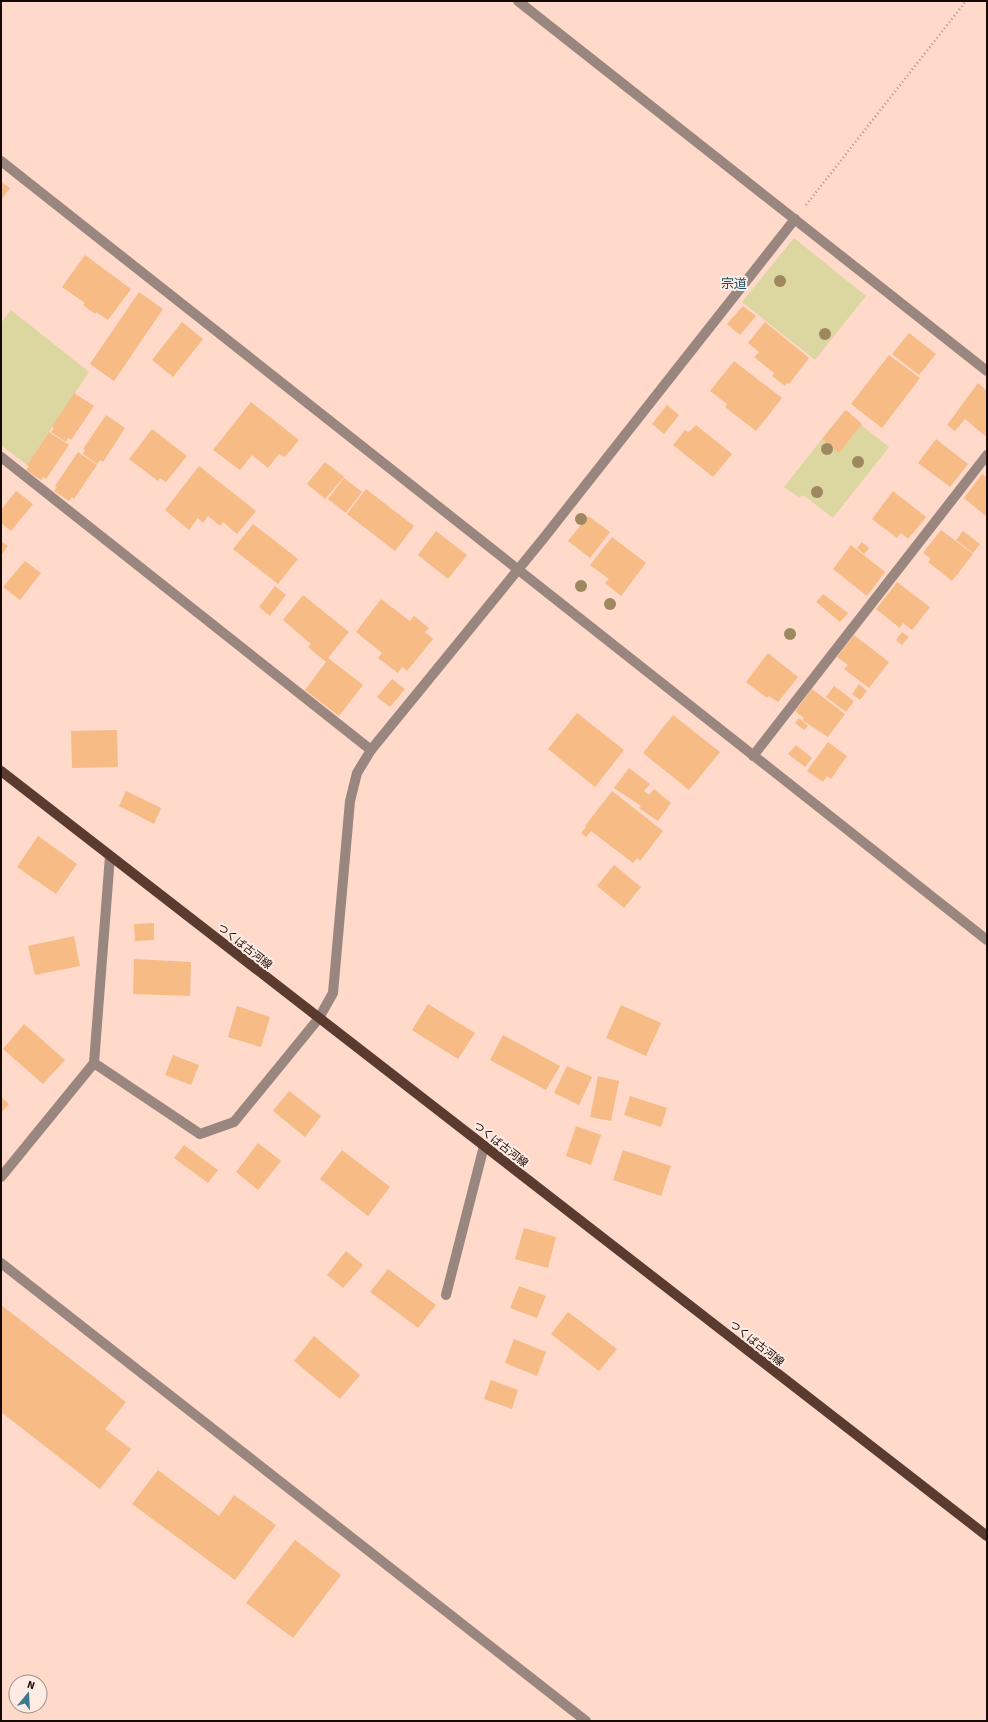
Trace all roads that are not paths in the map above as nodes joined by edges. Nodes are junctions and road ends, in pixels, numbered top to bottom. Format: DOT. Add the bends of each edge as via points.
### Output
graph roads {
  1 [pos="518,1"];
  2 [pos="1,161"];
  3 [pos="795,219"];
  4 [pos="987,371"];
  5 [pos="987,455"];
  6 [pos="1,457"];
  7 [pos="517,571"];
  8 [pos="371,750"];
  9 [pos="753,756"];
  10 [pos="1,771"];
  11 [pos="110,856"];
  12 [pos="987,940"];
  13 [pos="319,1018"];
  14 [pos="94,1063"];
  15 [pos="484,1146"];
  16 [pos="1,1177"];
  17 [pos="1,1263"];
  18 [pos="446,1295"];
  19 [pos="987,1536"];
  20 [pos="586,1721"];
  1 -- 3 [label="street"];
  2 -- 7 [label="street"];
  3 -- 4 [label="street"];
  3 -- 7 [label="street"];
  5 -- 9 [label="street"];
  6 -- 8 [label="street"];
  7 -- 8 [label="street"];
  7 -- 9 [label="street"];
  8 -- 13 [label="street" via="357,773 350,801 333,993"];
  9 -- 12 [label="street"];
  10 -- 11 [label="main road, つくば古河線"];
  11 -- 13 [label="main road, つくば古河線"];
  11 -- 14 [label="street"];
  13 -- 14 [label="street" via="234,1122 200,1134"];
  13 -- 15 [label="main road, つくば古河線"];
  14 -- 16 [label="street"];
  15 -- 18 [label="street"];
  15 -- 19 [label="main road, つくば古河線"];
  17 -- 20 [label="street"];
}
